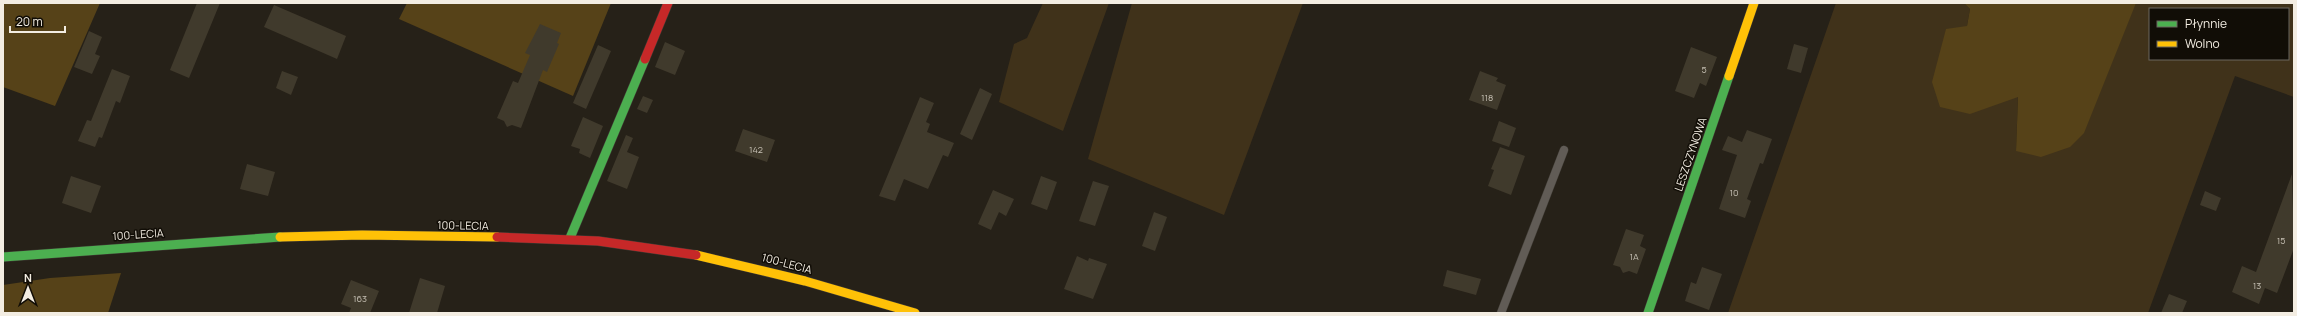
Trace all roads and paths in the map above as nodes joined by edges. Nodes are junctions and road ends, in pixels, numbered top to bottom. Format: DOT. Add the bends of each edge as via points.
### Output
graph roads {
  1 [pos="668,3"];
  2 [pos="1754,3"];
  3 [pos="1564,150"];
  4 [pos="570,238"];
  5 [pos="3,258"];
  6 [pos="915,313"];
  7 [pos="1501,313"];
  8 [pos="1648,313"];
  1 -- 4 [label="street"];
  2 -- 8 [label="street, LESZCZYNOWA"];
  3 -- 7 [label="lane"];
  4 -- 5 [label="street, 100-LECIA" via="301,236"];
  4 -- 6 [label="street, 100-LECIA" via="661,249 732,262 789,275"];
}
